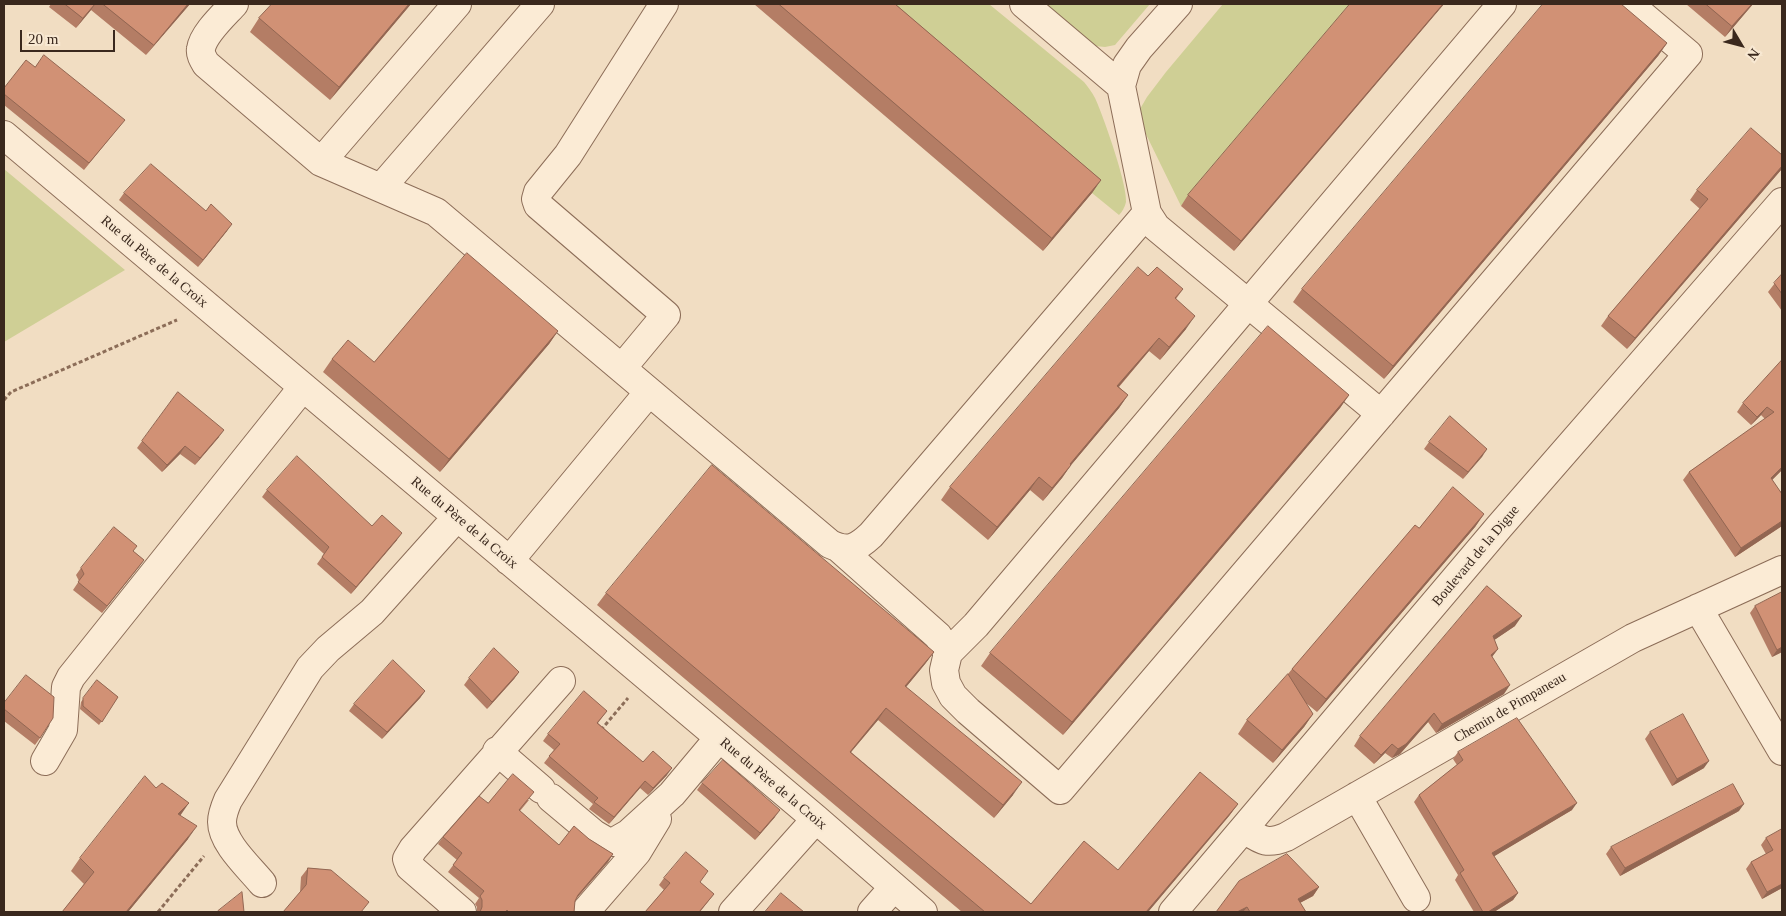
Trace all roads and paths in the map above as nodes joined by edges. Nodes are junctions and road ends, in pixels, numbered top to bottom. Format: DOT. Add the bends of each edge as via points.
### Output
graph roads {
  1 [pos="234,4"];
  2 [pos="458,4"];
  3 [pos="540,4"];
  4 [pos="664,4"];
  5 [pos="1024,4"];
  6 [pos="1178,4"];
  7 [pos="1502,4"];
  8 [pos="1629,4"];
  9 [pos="1121,86"];
  10 [pos="4,134"];
  11 [pos="321,162"];
  12 [pos="381,188"];
  13 [pos="1782,202"];
  14 [pos="1147,213"];
  15 [pos="204,304"];
  16 [pos="1248,304"];
  17 [pos="622,368"];
  18 [pos="303,388"];
  19 [pos="649,392"];
  20 [pos="4,400"];
  21 [pos="1381,414"];
  22 [pos="457,517"];
  23 [pos="840,548"];
  24 [pos="509,561"];
  25 [pos="1782,570"];
  26 [pos="1698,608"];
  27 [pos="948,653"];
  28 [pos="646,677"];
  29 [pos="561,681"];
  30 [pos="594,737"];
  31 [pos="719,738"];
  32 [pos="497,751"];
  33 [pos="1782,751"];
  34 [pos="44,761"];
  35 [pos="672,794"];
  36 [pos="1357,796"];
  37 [pos="816,819"];
  38 [pos="1244,829"];
  39 [pos="223,832"];
  40 [pos="262,883"];
  41 [pos="894,887"];
  42 [pos="1416,898"];
  43 [pos="158,912"];
  44 [pos="462,912"];
  45 [pos="585,912"];
  46 [pos="733,912"];
  47 [pos="872,912"];
  48 [pos="923,912"];
  49 [pos="1173,912"];
  1 -- 11 [label="street" via="205,37 201,49 206,64"];
  2 -- 11 [label="street"];
  3 -- 12 [label="street"];
  4 -- 17 [label="street" via="568,155 536,199 538,205 666,315"];
  5 -- 9 [label="street"];
  6 -- 9 [label="street" via="1127,65"];
  7 -- 16 [label="street"];
  8 -- 21 [label="street" via="1688,54"];
  9 -- 14 [label="street"];
  10 -- 15 [label="street, Rue du Père de la Croix"];
  11 -- 12 [label="street"];
  12 -- 17 [label="street" via="436,212"];
  13 -- 38 [label="street, Boulevard de la Digue" via="1499,527"];
  14 -- 16 [label="street" via="1156,228"];
  14 -- 23 [label="street" via="871,535 857,546"];
  15 -- 18 [label="street, Rue du Père de la Croix"];
  15 -- 20 [label="path" via="188,315 11,392"];
  16 -- 21 [label="street"];
  16 -- 27 [label="street" via="976,625"];
  17 -- 19 [label="street"];
  18 -- 22 [label="street, Rue du Père de la Croix"];
  18 -- 34 [label="street" via="71,677 66,687 63,730"];
  19 -- 23 [label="street" via="830,544"];
  19 -- 24 [label="street"];
  21 -- 27 [label="street" via="1060,790 954,696 946,683 944,670"];
  22 -- 24 [label="street, Rue du Père de la Croix"];
  22 -- 39 [label="street" via="372,612 310,668 228,800 222,814"];
  23 -- 27 [label="street" via="938,636"];
  24 -- 28 [label="street, Rue du Père de la Croix"];
  25 -- 26 [label="street, Chemin de Pimpaneau"];
  26 -- 33 [label="street"];
  26 -- 36 [label="street, Chemin de Pimpaneau" via="1633,638"];
  28 -- 30 [label="path"];
  28 -- 31 [label="street, Rue du Père de la Croix"];
  29 -- 32 [label="street"];
  31 -- 35 [label="street"];
  31 -- 37 [label="street, Rue du Père de la Croix"];
  32 -- 35 [label="street" via="606,841 614,842 628,834"];
  32 -- 44 [label="street" via="412,849 407,859 410,868"];
  35 -- 45 [label="street" via="637,852"];
  36 -- 38 [label="street, Chemin de Pimpaneau" via="1277,841 1263,840"];
  36 -- 42 [label="street"];
  37 -- 41 [label="street, Rue du Père de la Croix"];
  37 -- 46 [label="street"];
  38 -- 49 [label="street, Boulevard de la Digue"];
  39 -- 40 [label="street" via="227,842"];
  39 -- 43 [label="path"];
  41 -- 47 [label="street"];
  41 -- 48 [label="street, Rue du Père de la Croix"];
}
